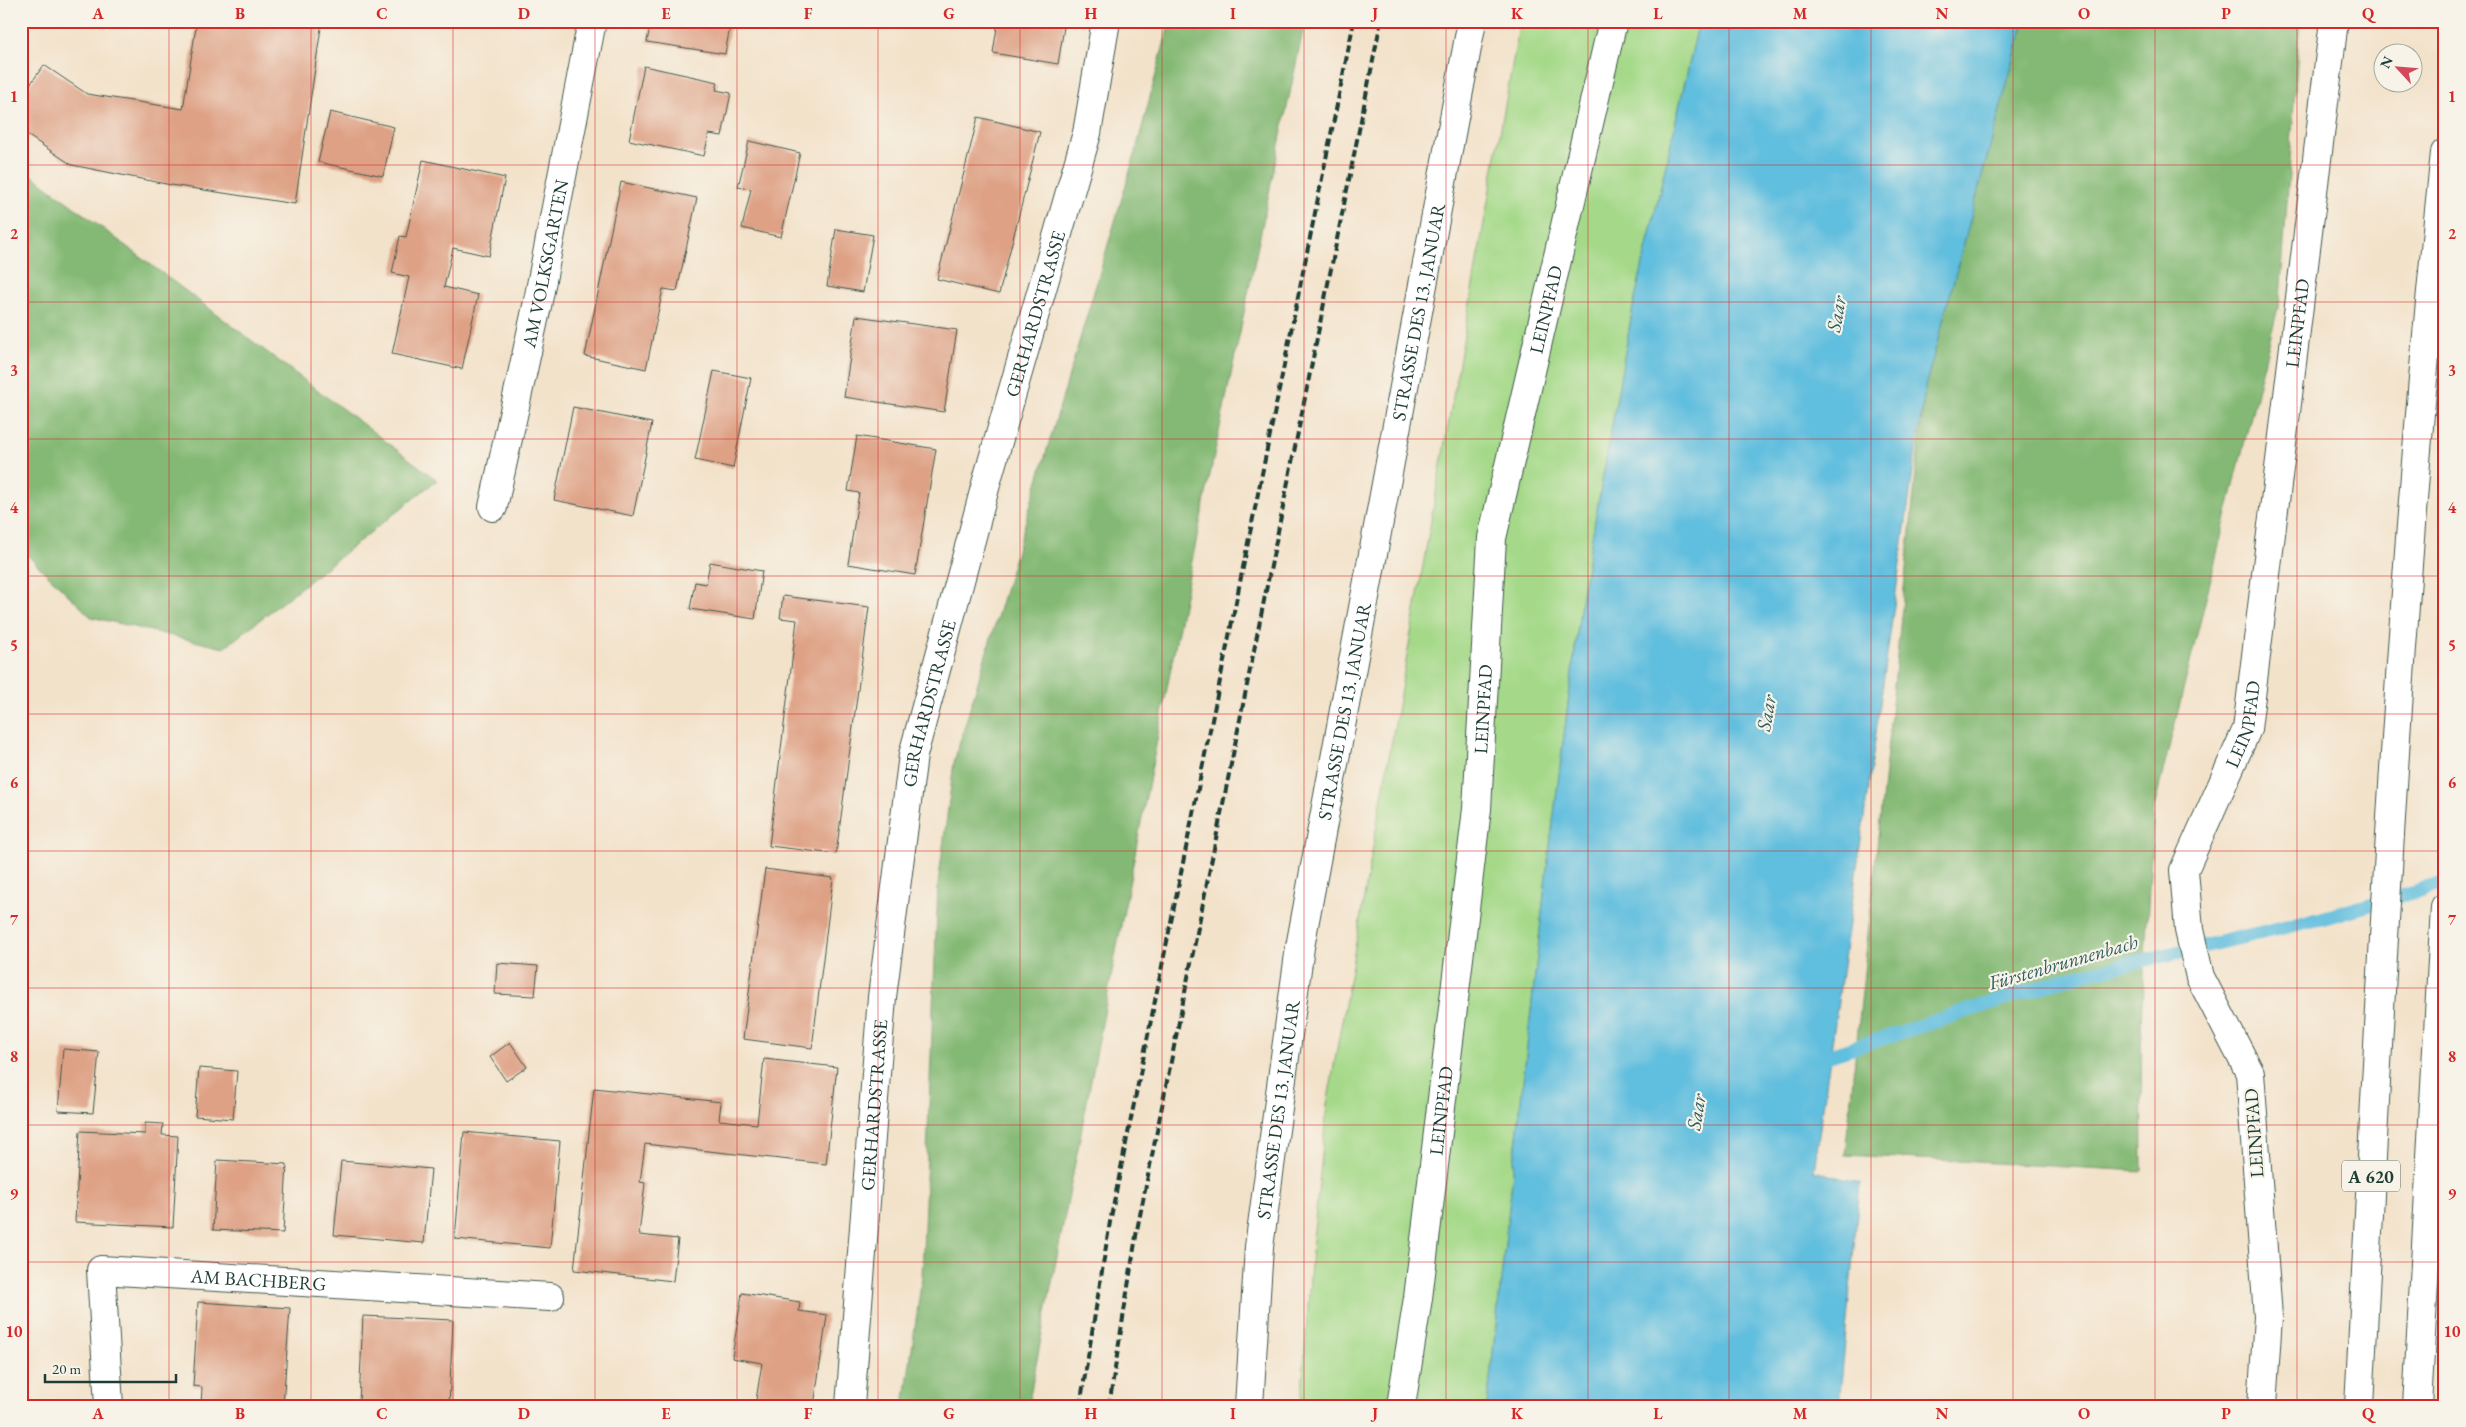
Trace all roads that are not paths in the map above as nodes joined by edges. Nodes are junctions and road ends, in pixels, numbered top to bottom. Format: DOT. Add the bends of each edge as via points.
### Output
graph roads {
  1 [pos="592,21"];
  2 [pos="1106,21"];
  3 [pos="1472,21"];
  4 [pos="1613,21"];
  5 [pos="2334,21"];
  6 [pos="2445,153"];
  7 [pos="493,506"];
  8 [pos="2445,906"];
  9 [pos="550,1296"];
  10 [pos="109,1406"];
  11 [pos="850,1406"];
  12 [pos="1249,1406"];
  13 [pos="1401,1406"];
  14 [pos="2262,1406"];
  15 [pos="2359,1406"];
  16 [pos="2417,1406"];
  1 -- 7 [label="main road, AM VOLKSGARTEN" via="537,306"];
  2 -- 11 [label="main road, GERHARDSTRASSE" via="1087,133 989,473 913,756 882,997"];
  3 -- 12 [label="main road, STRASSE DES 13. JANUAR" via="1300,947 1259,1247"];
  4 -- 13 [label="main road, LEINPFAD" via="1492,538 1477,809 1418,1298"];
  5 -- 14 [label="main road, LEINPFAD" via="2247,729 2184,870 2189,930 2200,978 2250,1073 2268,1318"];
  6 -- 15 [label="main road, A 620" via="2412,506 2389,832"];
  8 -- 16 [label="main road"];
  9 -- 10 [label="main road, AM BACHBERG" via="101,1270"];
}
